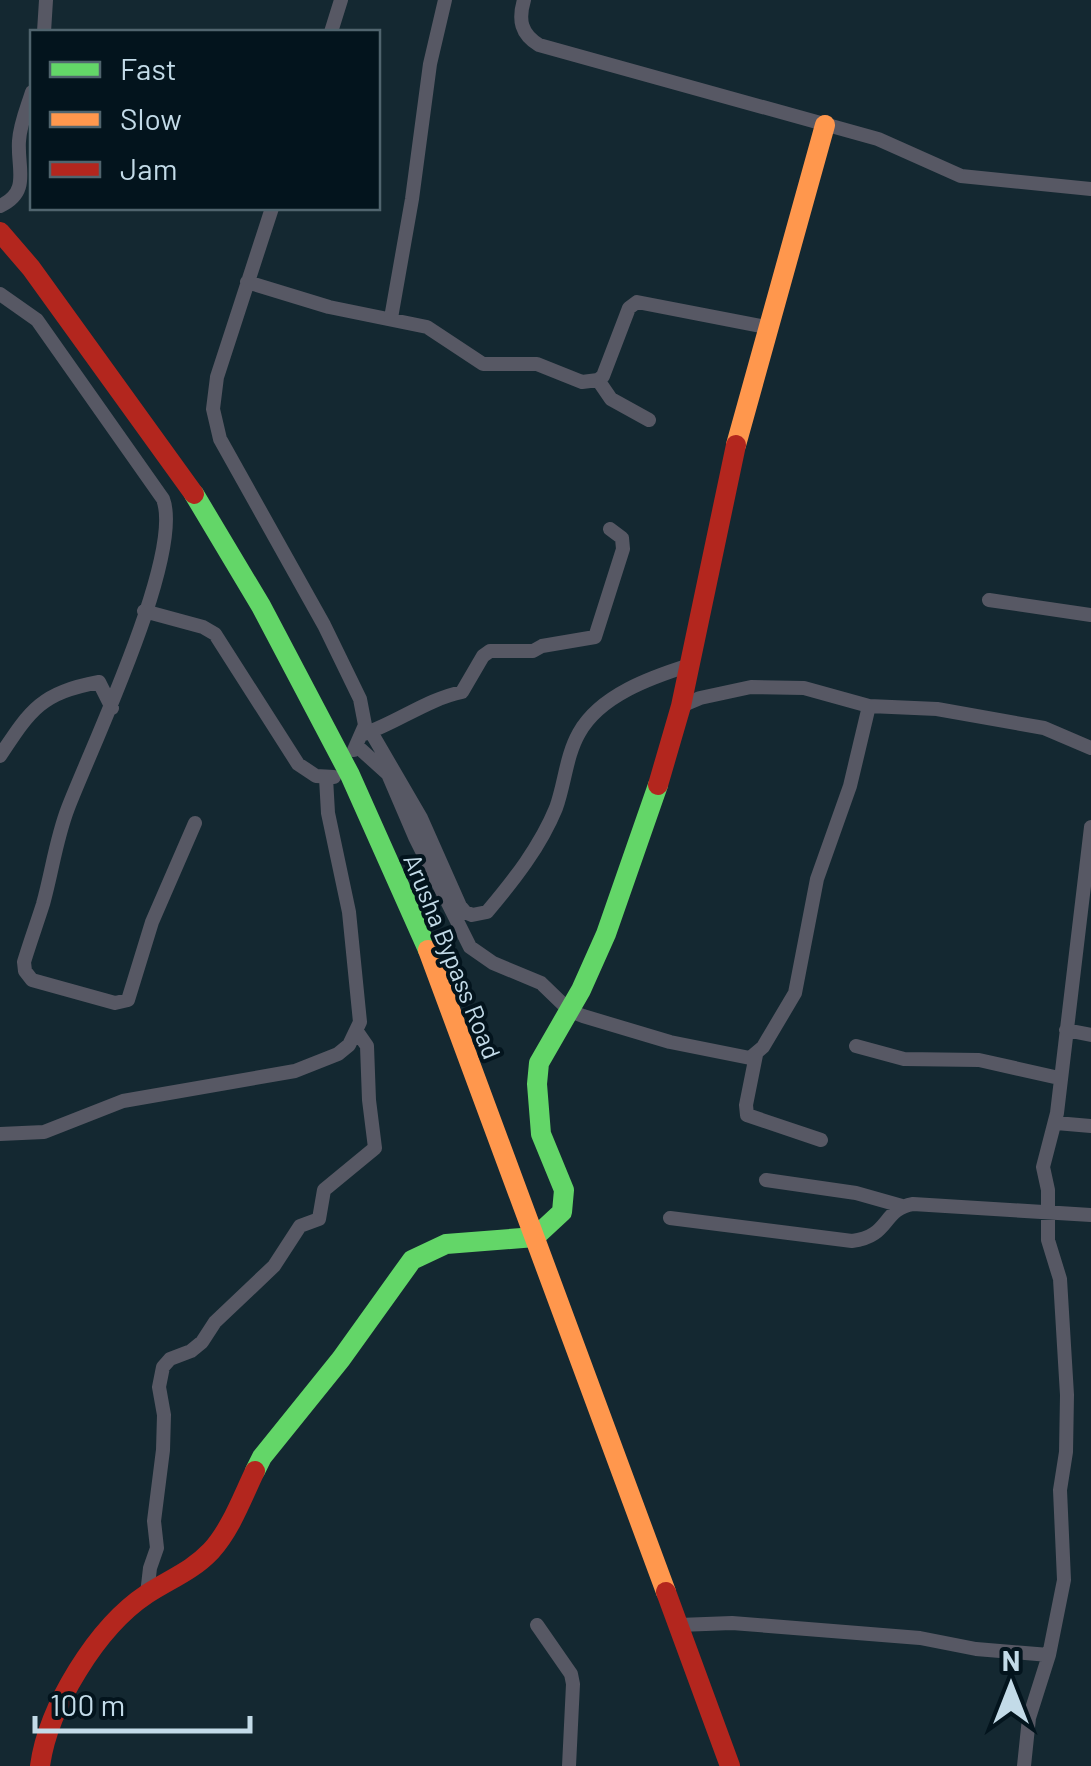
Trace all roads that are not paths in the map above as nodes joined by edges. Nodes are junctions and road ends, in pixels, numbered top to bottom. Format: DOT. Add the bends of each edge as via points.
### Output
graph roads {
  1 [pos="46,0"];
  2 [pos="341,0"];
  3 [pos="445,0"];
  4 [pos="524,0"];
  5 [pos="44,30"];
  6 [pos="332,30"];
  7 [pos="30,99"];
  8 [pos="825,125"];
  9 [pos="1091,189"];
  10 [pos="2,201"];
  11 [pos="271,210"];
  12 [pos="0,232"];
  13 [pos="247,282"];
  14 [pos="0,294"];
  15 [pos="391,318"];
  16 [pos="766,328"];
  17 [pos="598,380"];
  18 [pos="649,420"];
  19 [pos="610,529"];
  20 [pos="989,600"];
  21 [pos="144,611"];
  22 [pos="1091,615"];
  23 [pos="690,665"];
  24 [pos="681,706"];
  25 [pos="869,706"];
  26 [pos="112,708"];
  27 [pos="2,748"];
  28 [pos="1091,748"];
  29 [pos="357,750"];
  30 [pos="326,778"];
  31 [pos="196,823"];
  32 [pos="1091,826"];
  33 [pos="570,1011"];
  34 [pos="1066,1030"];
  35 [pos="358,1032"];
  36 [pos="1091,1035"];
  37 [pos="856,1046"];
  38 [pos="756,1055"];
  39 [pos="1060,1078"];
  40 [pos="1056,1124"];
  41 [pos="1091,1126"];
  42 [pos="0,1134"];
  43 [pos="821,1140"];
  44 [pos="766,1180"];
  45 [pos="902,1206"];
  46 [pos="1049,1214"];
  47 [pos="1091,1215"];
  48 [pos="670,1218"];
  49 [pos="535,1237"];
  50 [pos="147,1594"];
  51 [pos="538,1625"];
  52 [pos="679,1625"];
  53 [pos="1049,1655"];
  54 [pos="40,1766"];
  55 [pos="569,1766"];
  56 [pos="730,1766"];
  57 [pos="1024,1766"];
  1 -- 5 [label="street"];
  2 -- 6 [label="street"];
  3 -- 15 [label="street"];
  4 -- 8 [label="street" via="523,31 538,45"];
  7 -- 10 [label="street" via="18,139 21,184"];
  8 -- 9 [label="street" via="897,145 962,176"];
  8 -- 16 [label="street"];
  11 -- 13 [label="street"];
  12 -- 29 [label="street, Arusha Bypass Road" via="188,484"];
  13 -- 15 [label="street"];
  13 -- 29 [label="street" via="217,377 215,424 360,699 365,717"];
  14 -- 21 [label="street" via="38,320 163,499 167,538"];
  15 -- 17 [label="street" via="427,327 483,364 537,364 582,382"];
  16 -- 17 [label="street" via="637,302"];
  16 -- 23 [label="street"];
  17 -- 18 [label="street" via="611,399"];
  19 -- 29 [label="street" via="623,548 595,637 533,651 490,651 462,692 424,706"];
  20 -- 22 [label="street"];
  21 -- 26 [label="street"];
  21 -- 30 [label="street" via="215,634 298,764"];
  23 -- 24 [label="street"];
  23 -- 29 [label="street" via="645,680 589,719 538,843 488,912 479,915 460,906 420,818"];
  24 -- 25 [label="street" via="776,686"];
  24 -- 33 [label="street" via="628,877"];
  25 -- 28 [label="street" via="1025,724"];
  25 -- 38 [label="street" via="850,786 816,879 795,993"];
  26 -- 27 [label="street" via="99,682 64,690 28,713"];
  26 -- 31 [label="street" via="58,836 24,962 32,980 115,1003 128,1000 152,922"];
  29 -- 30 [label="street"];
  29 -- 33 [label="street" via="388,774 470,947 541,983"];
  29 -- 49 [label="street, Arusha Bypass Road"];
  30 -- 35 [label="street" via="349,912"];
  32 -- 34 [label="street"];
  33 -- 38 [label="street" via="670,1042"];
  33 -- 49 [label="street" via="537,1072 540,1134 561,1181 564,1207"];
  34 -- 36 [label="street"];
  34 -- 39 [label="street"];
  35 -- 42 [label="street" via="338,1054 295,1071 124,1101 44,1132"];
  35 -- 50 [label="street" via="367,1046 375,1148 324,1190 319,1218 300,1226 274,1266 202,1342 163,1368 157,1548"];
  37 -- 39 [label="street" via="904,1059 979,1060"];
  38 -- 43 [label="street" via="748,1115"];
  39 -- 40 [label="street"];
  40 -- 41 [label="street"];
  40 -- 46 [label="street" via="1044,1157"];
  44 -- 45 [label="street"];
  45 -- 46 [label="street"];
  45 -- 48 [label="street" via="874,1236 852,1242"];
  46 -- 47 [label="street"];
  46 -- 53 [label="street" via="1048,1240 1060,1279 1067,1422 1060,1490 1064,1580"];
  49 -- 50 [label="street" via="446,1244 412,1260 262,1457 214,1548 192,1570"];
  49 -- 52 [label="street, Arusha Bypass Road"];
  50 -- 54 [label="street" via="64,1691 43,1740"];
  51 -- 55 [label="street" via="571,1674"];
  52 -- 53 [label="street" via="920,1638"];
  52 -- 56 [label="street, Arusha Bypass Road"];
  53 -- 57 [label="street" via="1028,1718"];
}
